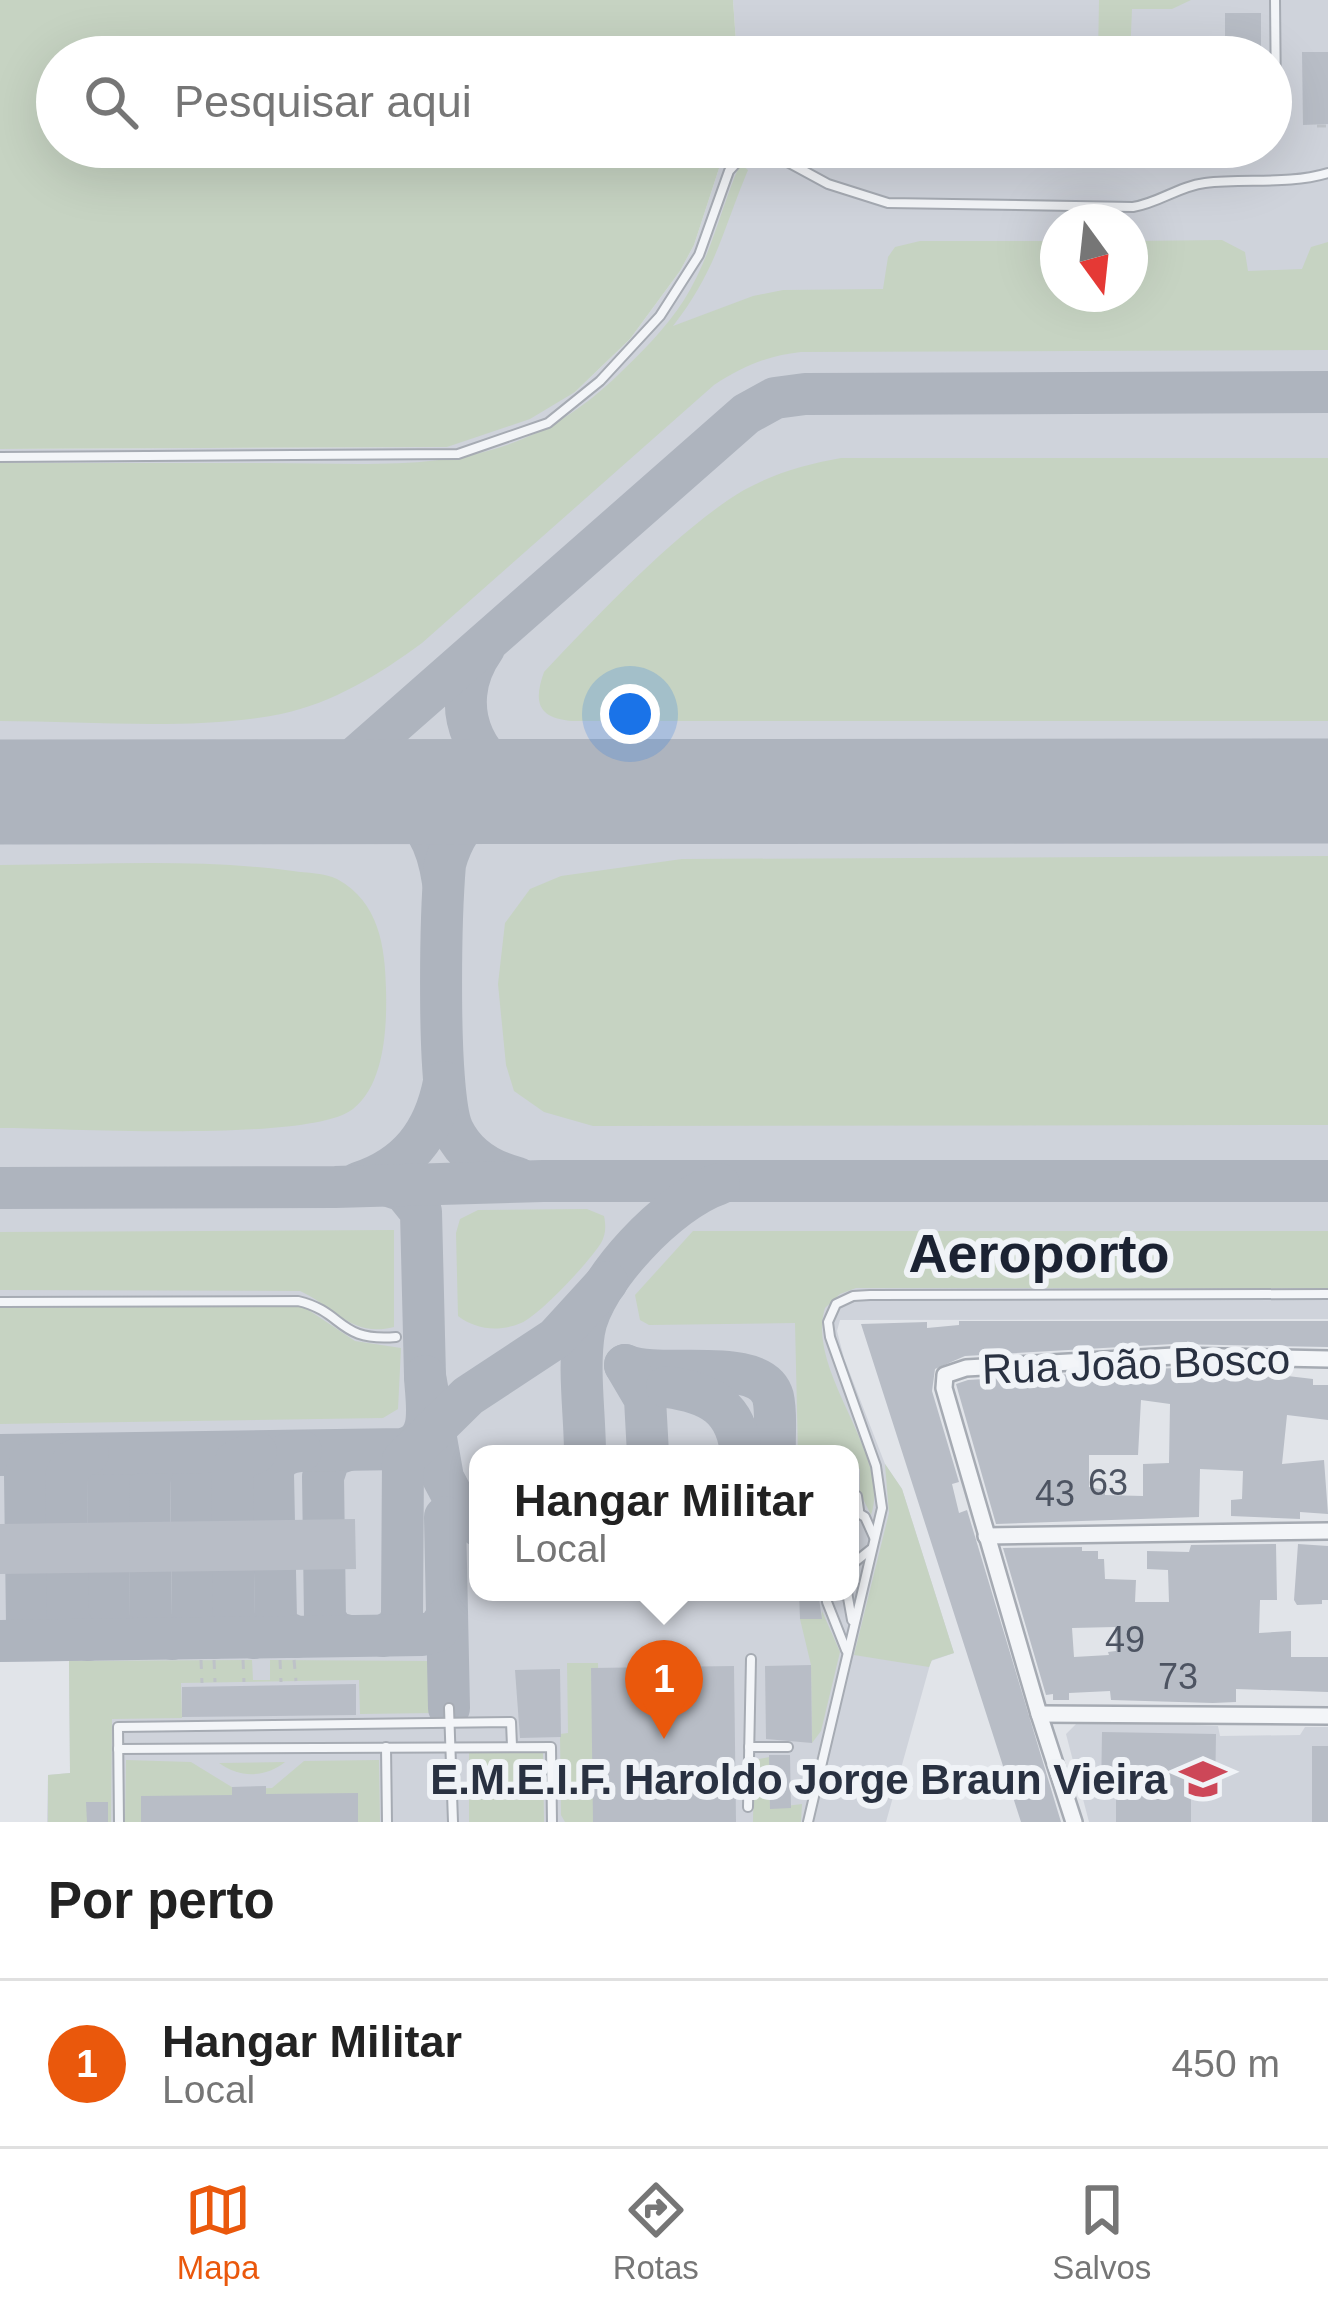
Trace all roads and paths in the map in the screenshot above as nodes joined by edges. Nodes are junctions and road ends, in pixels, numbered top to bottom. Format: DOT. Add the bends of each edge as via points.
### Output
graph roads {
  1 [pos="1275,0"];
  2 [pos="1275,36"];
  3 [pos="1317,126"];
  4 [pos="1328,126"];
  5 [pos="732,168"];
  6 [pos="799,168"];
  7 [pos="1328,173"];
  8 [pos="0,457"];
  9 [pos="1328,1294"];
  10 [pos="0,1301"];
  11 [pos="396,1336"];
  12 [pos="1328,1359"];
  13 [pos="859,1514"];
  14 [pos="1328,1531"];
  15 [pos="986,1536"];
  16 [pos="875,1543"];
  17 [pos="859,1558"];
  18 [pos="828,1601"];
  19 [pos="849,1601"];
  20 [pos="853,1627"];
  21 [pos="847,1653"];
  22 [pos="751,1659"];
  23 [pos="201,1660"];
  24 [pos="214,1660"];
  25 [pos="243,1660"];
  26 [pos="280,1660"];
  27 [pos="294,1660"];
  28 [pos="296,1681"];
  29 [pos="215,1682"];
  30 [pos="244,1682"];
  31 [pos="280,1682"];
  32 [pos="202,1683"];
  33 [pos="449,1708"];
  34 [pos="1039,1714"];
  35 [pos="1328,1717"];
  36 [pos="449,1723"];
  37 [pos="449,1746"];
  38 [pos="512,1746"];
  39 [pos="386,1747"];
  40 [pos="749,1747"];
  41 [pos="788,1748"];
  42 [pos="118,1749"];
  43 [pos="748,1807"];
  44 [pos="119,1822"];
  45 [pos="387,1822"];
  46 [pos="453,1822"];
  47 [pos="552,1822"];
  48 [pos="808,1822"];
  49 [pos="1074,1822"];
  1 -- 2 [label="lane"];
  3 -- 4 [label="path"];
  5 -- 8 [label="lane" via="700,255 660,316 548,423 458,454"];
  6 -- 7 [label="lane" via="864,198 911,206 1133,207 1196,184"];
  9 -- 16 [label="lane" via="870,1295 836,1304 830,1337 883,1495"];
  10 -- 11 [label="lane" via="298,1301 318,1306 354,1335"];
  12 -- 15 [label="street, Rua João Bosco" via="1138,1357 945,1375"];
  13 -- 16 [label="lane"];
  14 -- 15 [label="street"];
  15 -- 34 [label="street"];
  16 -- 17 [label="lane"];
  16 -- 20 [label="lane"];
  18 -- 21 [label="lane"];
  19 -- 20 [label="lane"];
  20 -- 21 [label="lane"];
  21 -- 48 [label="lane"];
  22 -- 40 [label="lane"];
  23 -- 32 [label="path"];
  24 -- 29 [label="path"];
  25 -- 30 [label="path"];
  26 -- 31 [label="path"];
  27 -- 28 [label="path"];
  33 -- 36 [label="lane"];
  34 -- 35 [label="street"];
  34 -- 49 [label="street"];
  36 -- 37 [label="lane"];
  36 -- 38 [label="lane" via="512,1722"];
  36 -- 42 [label="lane" via="118,1727"];
  37 -- 38 [label="lane"];
  37 -- 39 [label="lane"];
  37 -- 46 [label="lane"];
  38 -- 47 [label="lane" via="551,1747"];
  39 -- 42 [label="lane"];
  39 -- 45 [label="lane"];
  40 -- 41 [label="lane"];
  40 -- 43 [label="lane"];
  42 -- 44 [label="lane"];
}
